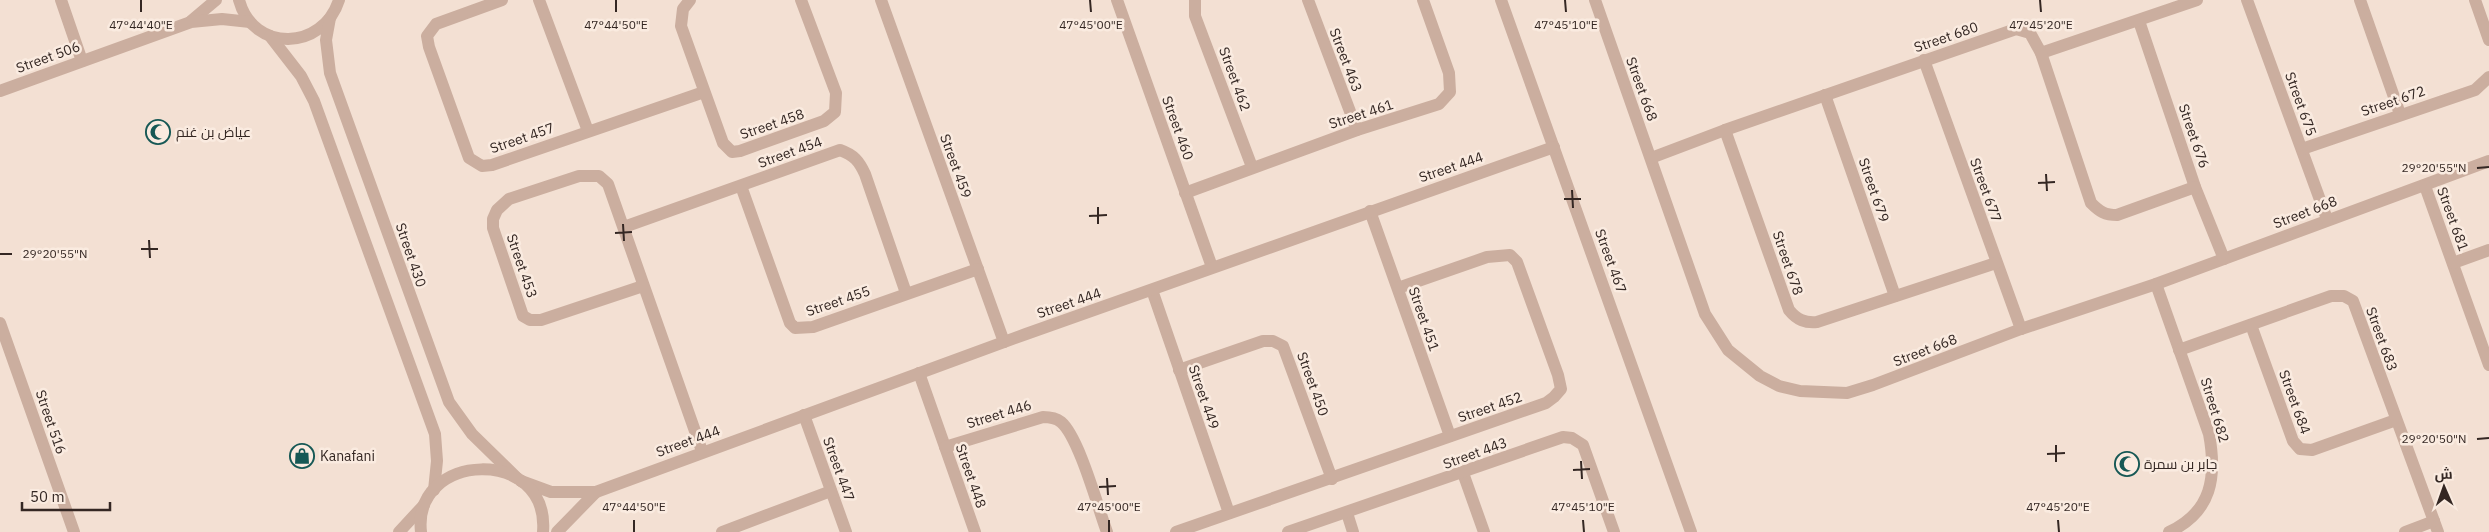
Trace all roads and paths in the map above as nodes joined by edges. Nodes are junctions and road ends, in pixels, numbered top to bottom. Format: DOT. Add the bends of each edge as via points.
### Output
graph roads {
  1 [pos="61,0"];
  2 [pos="216,0"];
  3 [pos="239,0"];
  4 [pos="339,0"];
  5 [pos="502,0"];
  6 [pos="539,0"];
  7 [pos="690,0"];
  8 [pos="801,0"];
  9 [pos="881,0"];
  10 [pos="1116,0"];
  11 [pos="1195,0"];
  12 [pos="1308,0"];
  13 [pos="1423,0"];
  14 [pos="1501,0"];
  15 [pos="1595,0"];
  16 [pos="2197,0"];
  17 [pos="2247,0"];
  18 [pos="2360,0"];
  19 [pos="2475,0"];
  20 [pos="330,18"];
  21 [pos="2139,20"];
  22 [pos="190,22"];
  23 [pos="250,22"];
  24 [pos="270,36"];
  25 [pos="2489,40"];
  26 [pos="2041,53"];
  27 [pos="1924,60"];
  28 [pos="82,61"];
  29 [pos="2489,76"];
  30 [pos="0,90"];
  31 [pos="704,92"];
  32 [pos="1825,95"];
  33 [pos="2400,114"];
  34 [pos="588,130"];
  35 [pos="1357,130"];
  36 [pos="1725,130"];
  37 [pos="1554,146"];
  38 [pos="2302,148"];
  39 [pos="1651,158"];
  40 [pos="2489,161"];
  41 [pos="1252,167"];
  42 [pos="740,186"];
  43 [pos="2424,186"];
  44 [pos="2195,187"];
  45 [pos="1185,193"];
  46 [pos="1370,211"];
  47 [pos="2327,219"];
  48 [pos="624,227"];
  49 [pos="2489,250"];
  50 [pos="2224,259"];
  51 [pos="1996,263"];
  52 [pos="2453,263"];
  53 [pos="1212,267"];
  54 [pos="978,269"];
  55 [pos="2156,284"];
  56 [pos="643,286"];
  57 [pos="1398,288"];
  58 [pos="1152,290"];
  59 [pos="906,294"];
  60 [pos="1895,296"];
  61 [pos="0,323"];
  62 [pos="2251,325"];
  63 [pos="2021,329"];
  64 [pos="1004,342"];
  65 [pos="2179,350"];
  66 [pos="2489,365"];
  67 [pos="1179,370"];
  68 [pos="918,373"];
  69 [pos="804,415"];
  70 [pos="2396,420"];
  71 [pos="1450,436"];
  72 [pos="945,447"];
  73 [pos="702,451"];
  74 [pos="1463,473"];
  75 [pos="519,479"];
  76 [pos="1332,479"];
  77 [pos="434,490"];
  78 [pos="831,491"];
  79 [pos="596,492"];
  80 [pos="427,501"];
  81 [pos="1229,513"];
  82 [pos="1346,513"];
  83 [pos="2436,527"];
  84 [pos="74,532"];
  85 [pos="400,532"];
  86 [pos="421,532"];
  87 [pos="543,532"];
  88 [pos="557,532"];
  89 [pos="724,532"];
  90 [pos="846,532"];
  91 [pos="975,532"];
  92 [pos="1107,532"];
  93 [pos="1176,532"];
  94 [pos="1288,532"];
  95 [pos="1353,532"];
  96 [pos="1484,532"];
  97 [pos="1614,532"];
  98 [pos="1691,532"];
  99 [pos="2169,532"];
  100 [pos="2405,532"];
  1 -- 28 [label="street"];
  2 -- 22 [label="street, Street 506"];
  3 -- 23 [label="street"];
  4 -- 20 [label="street"];
  5 -- 34 [label="street, Street 457" via="436,24 427,36 470,158 482,166 492,165"];
  6 -- 34 [label="street"];
  7 -- 31 [label="street, Street 458" via="683,8 682,26"];
  8 -- 31 [label="street, Street 458" via="836,93 837,104 832,117 732,152 723,143"];
  9 -- 54 [label="street, Street 459"];
  10 -- 45 [label="street, Street 460"];
  11 -- 41 [label="street, Street 462" via="1195,16"];
  12 -- 35 [label="street, Street 463"];
  13 -- 35 [label="street, Street 461" via="1449,73 1450,92 1439,104"];
  14 -- 37 [label="street, Street 467"];
  15 -- 39 [label="street, Street 668"];
  16 -- 21 [label="street"];
  17 -- 38 [label="street, Street 675"];
  18 -- 33 [label="street"];
  19 -- 25 [label="street"];
  20 -- 24 [label="street" via="310,35 290,39"];
  20 -- 75 [label="street, Street 430" via="326,40 330,73 449,402 472,434"];
  21 -- 26 [label="street"];
  21 -- 44 [label="street, Street 676"];
  22 -- 23 [label="street, Street 506" via="222,19"];
  22 -- 28 [label="street, Street 506"];
  23 -- 24 [label="street"];
  24 -- 77 [label="street" via="301,76 314,101 427,413 436,448"];
  26 -- 27 [label="street, Street 680" via="2030,33 2016,29"];
  26 -- 44 [label="street, Street 680" via="2091,203 2098,211 2117,215"];
  27 -- 32 [label="street, Street 680"];
  27 -- 51 [label="street, Street 677"];
  28 -- 30 [label="street, Street 506"];
  29 -- 33 [label="street, Street 672" via="2475,90"];
  31 -- 34 [label="street, Street 457"];
  32 -- 36 [label="street, Street 680"];
  32 -- 60 [label="street, Street 679"];
  33 -- 38 [label="street, Street 672"];
  35 -- 41 [label="street, Street 461"];
  36 -- 39 [label="street, Street 680"];
  36 -- 60 [label="street, Street 678" via="1789,310 1795,318 1817,322"];
  37 -- 46 [label="street, Street 444"];
  37 -- 98 [label="street, Street 467"];
  38 -- 47 [label="street, Street 675"];
  39 -- 63 [label="street, Street 668" via="1697,293 1717,335 1740,362 1779,386 1800,391 1847,393"];
  40 -- 43 [label="street, Street 668"];
  41 -- 45 [label="street, Street 461"];
  42 -- 48 [label="street, Street 454"];
  42 -- 59 [label="street, Street 455" via="790,323 795,328 813,327"];
  42 -- 59 [label="street, Street 454" via="840,150 851,154 866,174"];
  43 -- 47 [label="street, Street 668"];
  43 -- 52 [label="street, Street 681"];
  44 -- 50 [label="street, Street 676"];
  45 -- 53 [label="street, Street 460"];
  46 -- 53 [label="street, Street 444"];
  46 -- 57 [label="street, Street 451"];
  47 -- 50 [label="street, Street 668"];
  48 -- 56 [label="street, Street 453"];
  48 -- 56 [label="street, Street 453" via="608,184 599,176 590,174 509,199 493,219 493,228 523,316 530,320 541,320"];
  49 -- 52 [label="street, Street 681"];
  50 -- 55 [label="street, Street 668"];
  51 -- 60 [label="street, Street 678"];
  51 -- 63 [label="street, Street 677"];
  52 -- 66 [label="street, Street 681"];
  53 -- 58 [label="street, Street 444"];
  54 -- 59 [label="street, Street 455"];
  54 -- 64 [label="street, Street 459"];
  55 -- 63 [label="street, Street 668"];
  55 -- 65 [label="street, Street 682"];
  56 -- 73 [label="street, Street 453"];
  57 -- 71 [label="street, Street 451"];
  57 -- 71 [label="street, Street 452" via="1488,257 1510,255 1517,262 1558,375 1561,389 1546,403"];
  58 -- 64 [label="street, Street 444"];
  58 -- 67 [label="street, Street 449"];
  61 -- 84 [label="street, Street 516"];
  62 -- 65 [label="street, Street 683"];
  62 -- 70 [label="street, Street 683" via="2331,296 2349,298 2353,301"];
  62 -- 70 [label="street, Street 684" via="2293,441 2300,449 2312,450"];
  64 -- 68 [label="street, Street 444"];
  65 -- 99 [label="street, Street 682" via="2209,434 2213,470 2211,484 2200,508 2185,524"];
  67 -- 76 [label="street, Street 450" via="1263,341 1274,341 1283,346"];
  67 -- 81 [label="street, Street 449"];
  68 -- 69 [label="street, Street 444"];
  68 -- 72 [label="street, Street 448"];
  69 -- 73 [label="street, Street 444"];
  69 -- 78 [label="street, Street 447"];
  70 -- 83 [label="street, Street 683"];
  71 -- 76 [label="street, Street 452"];
  72 -- 91 [label="street, Street 448"];
  72 -- 92 [label="street, Street 446" via="1043,417 1061,422 1072,436"];
  73 -- 79 [label="street, Street 444"];
  74 -- 82 [label="street, Street 443"];
  74 -- 96 [label="street"];
  74 -- 97 [label="street, Street 443" via="1563,437 1572,438 1583,445"];
  75 -- 77 [label="street, Street 444" via="499,470 479,467 454,474"];
  75 -- 79 [label="street, Street 444" via="551,492"];
  75 -- 87 [label="street" via="538,502"];
  76 -- 81 [label="street, Street 452"];
  77 -- 80 [label="street"];
  78 -- 89 [label="street"];
  78 -- 90 [label="street, Street 447"];
  79 -- 88 [label="street, Street 444"];
  80 -- 85 [label="street"];
  80 -- 86 [label="street"];
  81 -- 93 [label="street, Street 452"];
  82 -- 94 [label="street, Street 443"];
  82 -- 95 [label="street"];
  83 -- 100 [label="street"];
}
